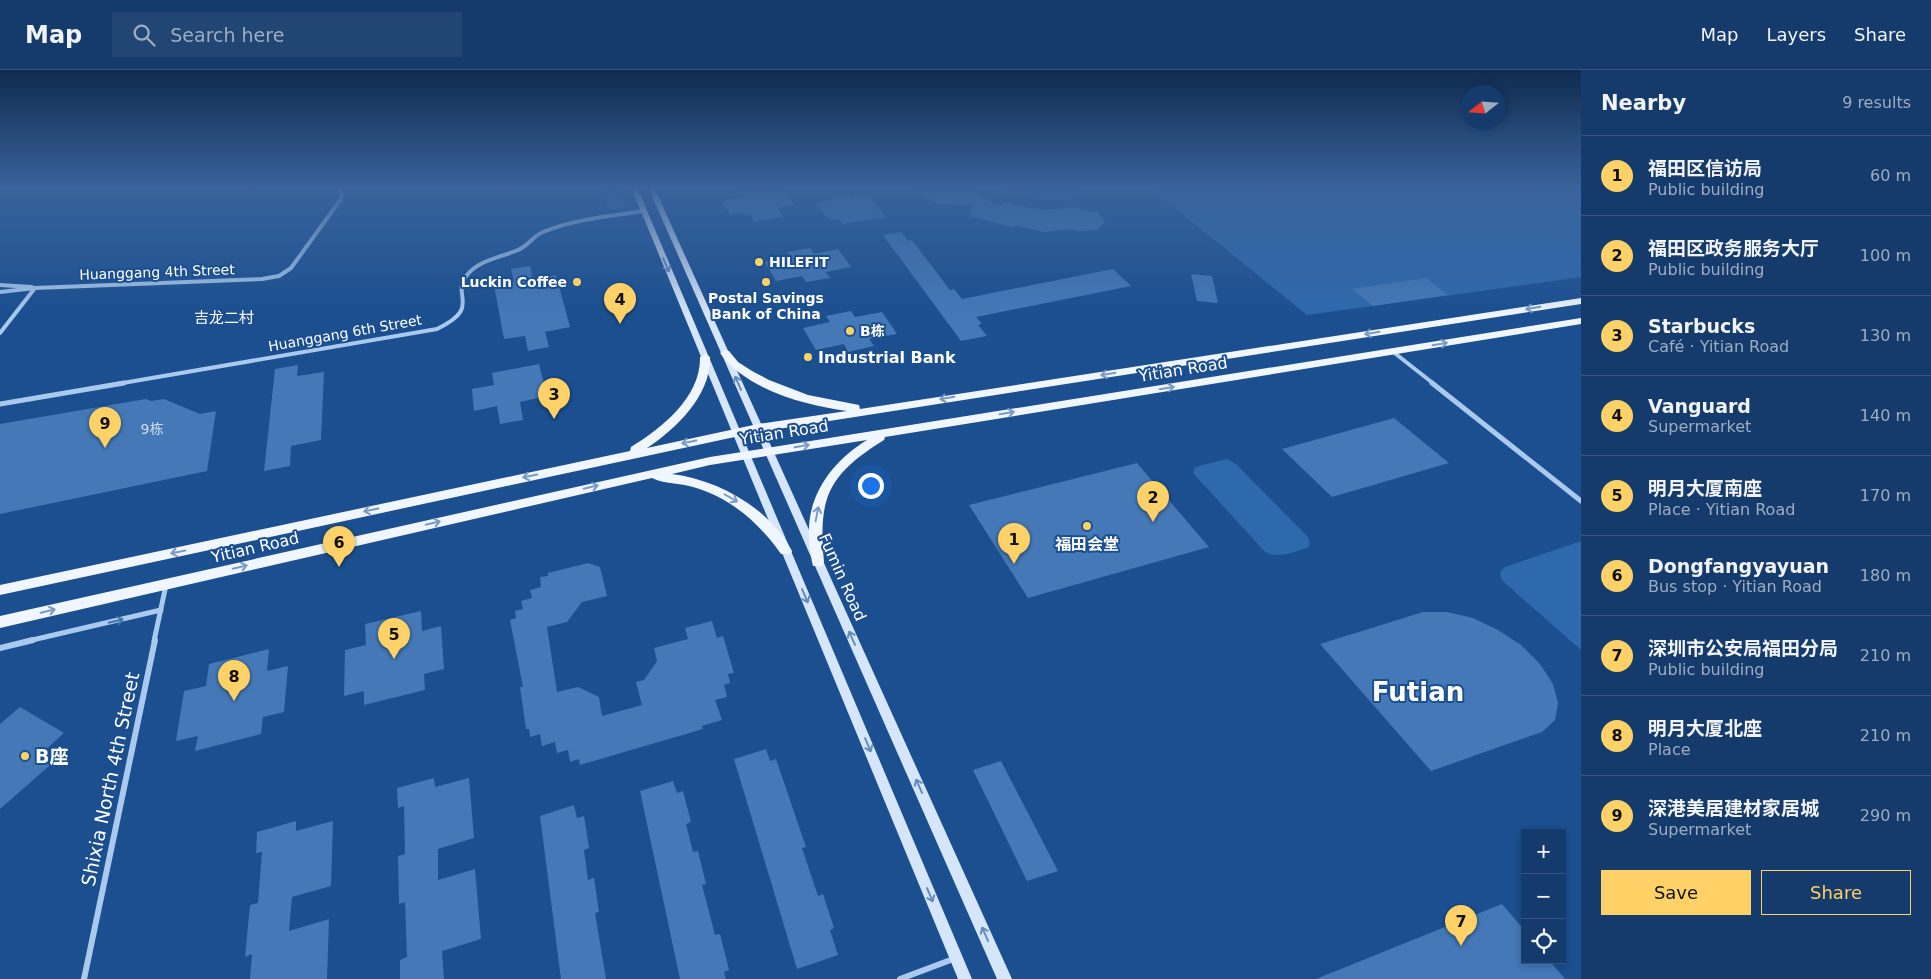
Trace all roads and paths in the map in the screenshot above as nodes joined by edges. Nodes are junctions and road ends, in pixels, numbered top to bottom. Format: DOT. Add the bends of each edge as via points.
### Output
graph roads {
  1 [pos="319,229"];
  2 [pos="552,229"];
  3 [pos="652,229"];
  4 [pos="670,229"];
  5 [pos="0,285"];
  6 [pos="35,288"];
  7 [pos="0,292"];
  8 [pos="1581,301"];
  9 [pos="1581,321"];
  10 [pos="0,333"];
  11 [pos="1392,352"];
  12 [pos="725,353"];
  13 [pos="705,357"];
  14 [pos="0,404"];
  15 [pos="885,408"];
  16 [pos="758,428"];
  17 [pos="736,432"];
  18 [pos="889,432"];
  19 [pos="769,451"];
  20 [pos="746,455"];
  21 [pos="621,456"];
  22 [pos="634,477"];
  23 [pos="1581,501"];
  24 [pos="786,551"];
  25 [pos="818,562"];
  26 [pos="166,584"];
  27 [pos="0,590"];
  28 [pos="161,610"];
  29 [pos="0,622"];
  30 [pos="0,648"];
  31 [pos="957,958"];
  32 [pos="84,979"];
  33 [pos="900,979"];
  34 [pos="965,979"];
  35 [pos="1005,979"];
  1 -- 6 [label="street, Huanggang 4th Street" via="291,268 279,276 262,280"];
  2 -- 14 [label="street, Huanggang 6th Street" via="469,273 464,279 461,313 437,329"];
  3 -- 13 [label="main road, one-way"];
  4 -- 12 [label="main road, Fumin Road"];
  5 -- 6 [label="street, Huanggang 4th Street"];
  6 -- 7 [label="street, Huanggang 4th Street"];
  6 -- 10 [label="street"];
  8 -- 15 [label="main road, Yitian Road, one-way"];
  11 -- 9 [label="main road, Yitian Road, one-way"];
  18 -- 11 [label="main road, Yitian Road, one-way"];
  11 -- 23 [label="street"];
  12 -- 15 [label="main road" via="747,373 808,399 846,407"];
  16 -- 12 [label="main road, Fumin Road, one-way"];
  13 -- 17 [label="main road"];
  13 -- 21 [label="main road" via="702,381 682,410 646,443"];
  15 -- 16 [label="main road, Yitian Road"];
  16 -- 17 [label="main road, Yitian Road"];
  16 -- 19 [label="main road, Fumin Road"];
  17 -- 20 [label="main road"];
  17 -- 21 [label="main road, Yitian Road, one-way"];
  19 -- 18 [label="main road, Yitian Road, one-way"];
  25 -- 18 [label="main road, one-way" via="815,526 820,500 828,482 841,465 864,446"];
  19 -- 20 [label="main road, Yitian Road"];
  19 -- 25 [label="main road, Fumin Road"];
  20 -- 22 [label="main road, Yitian Road"];
  20 -- 24 [label="main road"];
  21 -- 27 [label="main road, Yitian Road, one-way"];
  22 -- 24 [label="main road, one-way" via="676,478 724,494 761,518"];
  26 -- 22 [label="main road, Yitian Road, one-way"];
  24 -- 31 [label="main road, one-way"];
  35 -- 25 [label="main road, Fumin Road, one-way"];
  26 -- 28 [label="street, Shixia North 4th Street"];
  29 -- 26 [label="main road, Yitian Road, one-way"];
  30 -- 28 [label="street, one-way"];
  28 -- 32 [label="street, Shixia North 4th Street"];
  31 -- 33 [label="street"];
  31 -- 34 [label="main road"];
}
